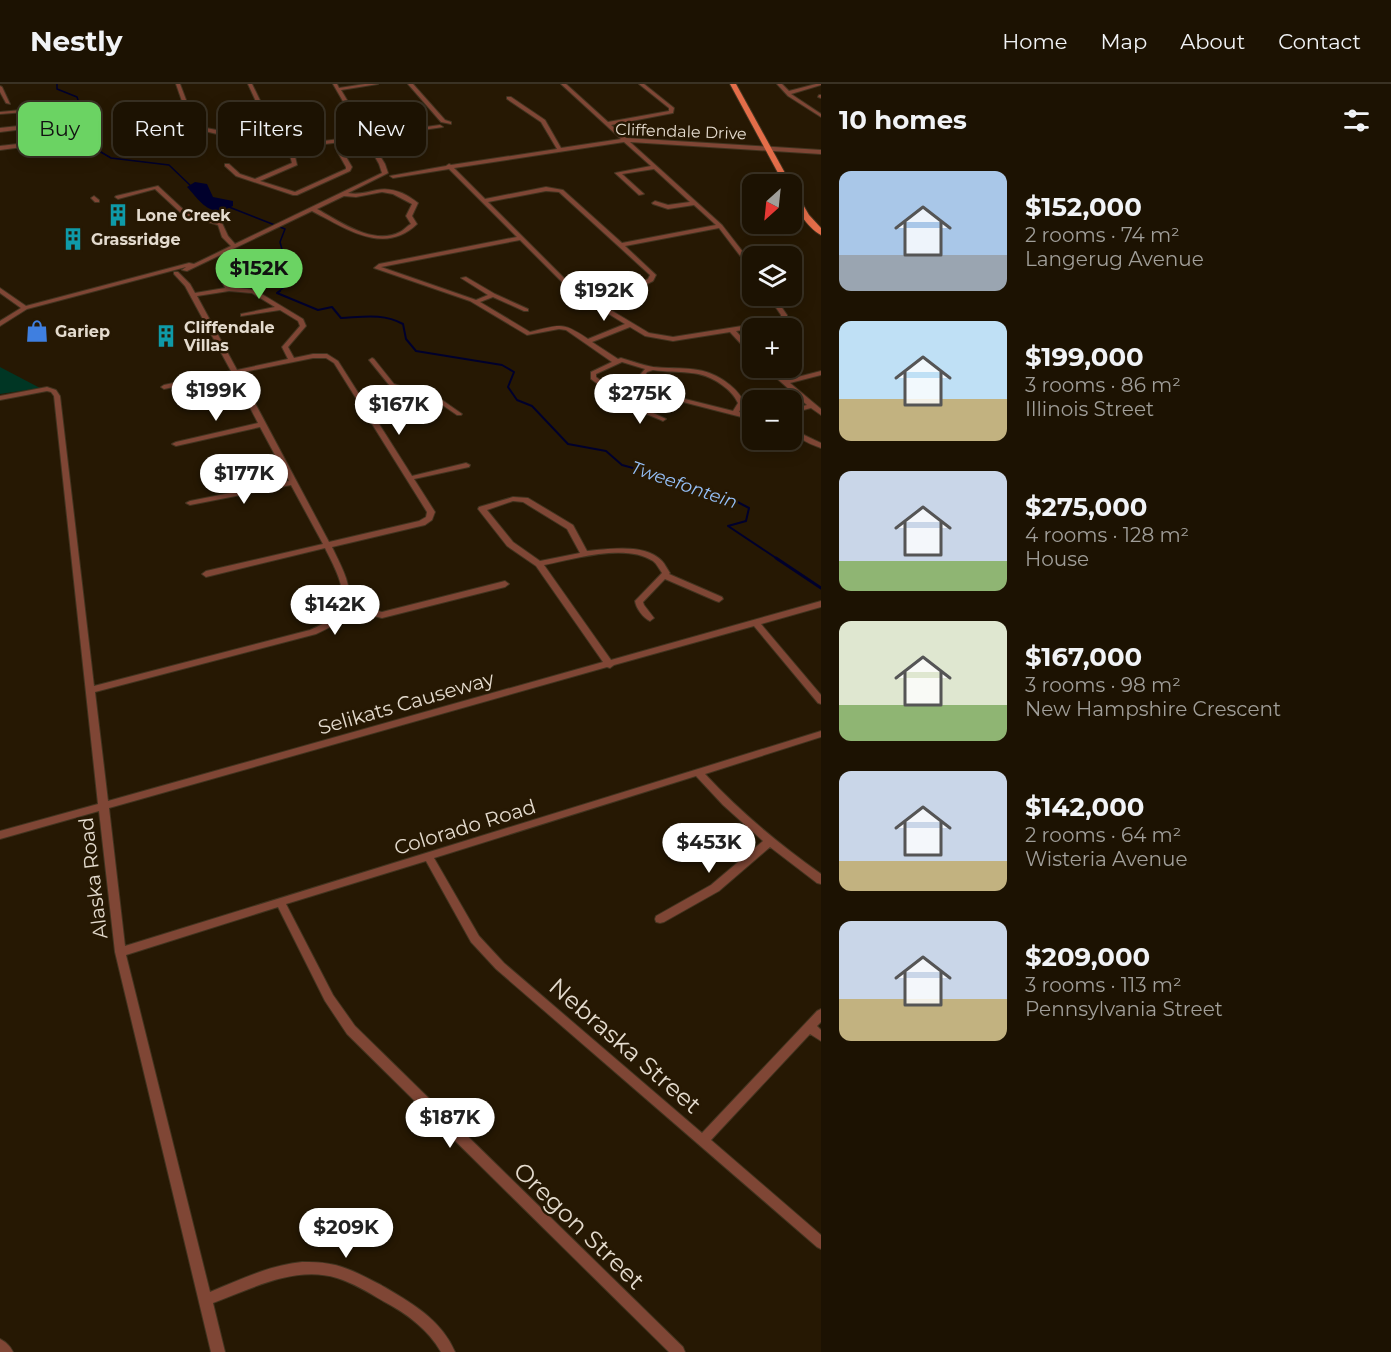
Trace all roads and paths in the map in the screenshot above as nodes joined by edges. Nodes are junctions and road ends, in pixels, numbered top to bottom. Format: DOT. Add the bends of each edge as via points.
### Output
graph roads {
  1 [pos="178,84"];
  2 [pos="250,84"];
  3 [pos="376,84"];
  4 [pos="410,84"];
  5 [pos="563,84"];
  6 [pos="641,84"];
  7 [pos="734,84"];
  8 [pos="779,84"];
  9 [pos="821,84"];
  10 [pos="0,87"];
  11 [pos="337,87"];
  12 [pos="788,93"];
  13 [pos="509,98"];
  14 [pos="184,102"];
  15 [pos="259,102"];
  16 [pos="346,102"];
  17 [pos="8,103"];
  18 [pos="18,111"];
  19 [pos="0,113"];
  20 [pos="821,116"];
  21 [pos="449,123"];
  22 [pos="608,124"];
  23 [pos="440,127"];
  24 [pos="18,128"];
  25 [pos="426,129"];
  26 [pos="0,130"];
  27 [pos="626,140"];
  28 [pos="18,146"];
  29 [pos="0,148"];
  30 [pos="770,148"];
  31 [pos="559,149"];
  32 [pos="821,152"];
  33 [pos="293,156"];
  34 [pos="342,156"];
  35 [pos="377,156"];
  36 [pos="227,165"];
  37 [pos="449,166"];
  38 [pos="656,167"];
  39 [pos="389,174"];
  40 [pos="783,174"];
  41 [pos="255,181"];
  42 [pos="344,194"];
  43 [pos="641,194"];
  44 [pos="118,198"];
  45 [pos="484,201"];
  46 [pos="655,203"];
  47 [pos="696,203"];
  48 [pos="313,209"];
  49 [pos="802,210"];
  50 [pos="804,213"];
  51 [pos="720,226"];
  52 [pos="818,228"];
  53 [pos="520,238"];
  54 [pos="821,244"];
  55 [pos="233,245"];
  56 [pos="622,245"];
  57 [pos="742,255"];
  58 [pos="183,269"];
  59 [pos="174,271"];
  60 [pos="223,277"];
  61 [pos="464,278"];
  62 [pos="188,285"];
  63 [pos="229,289"];
  64 [pos="0,290"];
  65 [pos="193,295"];
  66 [pos="493,295"];
  67 [pos="476,302"];
  68 [pos="598,306"];
  69 [pos="777,306"];
  70 [pos="25,308"];
  71 [pos="279,308"];
  72 [pos="526,310"];
  73 [pos="243,315"];
  74 [pos="0,324"];
  75 [pos="629,325"];
  76 [pos="732,330"];
  77 [pos="590,341"];
  78 [pos="742,341"];
  79 [pos="372,360"];
  80 [pos="292,361"];
  81 [pos="616,361"];
  82 [pos="651,369"];
  83 [pos="234,373"];
  84 [pos="821,373"];
  85 [pos="780,378"];
  86 [pos="785,382"];
  87 [pos="164,387"];
  88 [pos="412,392"];
  89 [pos="0,398"];
  90 [pos="684,401"];
  91 [pos="629,405"];
  92 [pos="812,406"];
  93 [pos="802,408"];
  94 [pos="735,413"];
  95 [pos="821,413"];
  96 [pos="459,414"];
  97 [pos="742,415"];
  98 [pos="370,416"];
  99 [pos="663,419"];
  100 [pos="262,424"];
  101 [pos="802,436"];
  102 [pos="176,444"];
  103 [pos="821,446"];
  104 [pos="466,465"];
  105 [pos="411,478"];
  106 [pos="293,482"];
  107 [pos="190,503"];
  108 [pos="327,546"];
  109 [pos="584,554"];
  110 [pos="539,564"];
  111 [pos="206,574"];
  112 [pos="664,575"];
  113 [pos="505,584"];
  114 [pos="719,599"];
  115 [pos="821,604"];
  116 [pos="345,608"];
  117 [pos="650,618"];
  118 [pos="756,623"];
  119 [pos="610,665"];
  120 [pos="92,690"];
  121 [pos="821,701"];
  122 [pos="821,734"];
  123 [pos="698,772"];
  124 [pos="103,806"];
  125 [pos="0,836"];
  126 [pos="768,843"];
  127 [pos="429,858"];
  128 [pos="821,880"];
  129 [pos="280,902"];
  130 [pos="660,919"];
  131 [pos="120,952"];
  132 [pos="821,1014"];
  133 [pos="809,1026"];
  134 [pos="821,1036"];
  135 [pos="703,1140"];
  136 [pos="821,1243"];
  137 [pos="207,1299"];
  138 [pos="0,1346"];
  139 [pos="6,1352"];
  140 [pos="218,1352"];
  141 [pos="448,1352"];
  142 [pos="678,1352"];
  1 -- 14 [label="street"];
  2 -- 15 [label="street"];
  3 -- 11 [label="street"];
  4 -- 21 [label="street"];
  5 -- 22 [label="street"];
  6 -- 22 [label="street" via="672,108 671,112"];
  7 -- 30 [label="main road"];
  8 -- 12 [label="street"];
  9 -- 12 [label="street"];
  10 -- 17 [label="street"];
  11 -- 16 [label="street"];
  12 -- 20 [label="street"];
  13 -- 31 [label="street" via="543,121"];
  18 -- 19 [label="street"];
  22 -- 27 [label="street"];
  23 -- 25 [label="street"];
  24 -- 26 [label="street"];
  27 -- 30 [label="street, Cliffendale Drive"];
  27 -- 31 [label="street, Cliffendale Drive"];
  27 -- 38 [label="street"];
  28 -- 29 [label="street"];
  30 -- 32 [label="street, Cliffendale Drive"];
  30 -- 40 [label="main road"];
  31 -- 37 [label="street, Cliffendale Drive"];
  33 -- 41 [label="street" via="295,164"];
  34 -- 41 [label="street" via="349,169 298,193 290,194"];
  35 -- 39 [label="street"];
  36 -- 41 [label="street"];
  37 -- 39 [label="street, Cliffendale Drive"];
  37 -- 45 [label="street"];
  38 -- 43 [label="street" via="618,173"];
  38 -- 47 [label="street"];
  39 -- 42 [label="street, Cliffendale Drive"];
  42 -- 48 [label="street, Cliffendale Drive"];
  42 -- 48 [label="street" via="357,198 383,191 394,193 415,203 409,216 414,224 399,235 379,239"];
  44 -- 55 [label="street" via="150,187 161,189 184,213 220,224"];
  45 -- 53 [label="street"];
  45 -- 56 [label="street" via="558,190"];
  46 -- 47 [label="street" via="671,207"];
  47 -- 51 [label="street"];
  48 -- 55 [label="street, Cliffendale Drive"];
  49 -- 50 [label="main road"];
  50 -- 52 [label="main road"];
  50 -- 52 [label="main road"];
  51 -- 56 [label="street"];
  51 -- 57 [label="street"];
  52 -- 54 [label="main road"];
  53 -- 67 [label="street" via="377,268"];
  53 -- 68 [label="street" via="572,289"];
  55 -- 58 [label="street, Cliffendale Drive"];
  56 -- 68 [label="street" via="653,278"];
  58 -- 59 [label="street, Cliffendale Drive"];
  58 -- 62 [label="street"];
  59 -- 62 [label="street"];
  59 -- 70 [label="street"];
  60 -- 63 [label="street"];
  61 -- 66 [label="street"];
  62 -- 65 [label="street"];
  63 -- 65 [label="street"];
  63 -- 71 [label="street" via="255,292"];
  64 -- 70 [label="street"];
  65 -- 83 [label="street"];
  66 -- 67 [label="street"];
  66 -- 72 [label="street"];
  67 -- 77 [label="street" via="529,334 564,328"];
  68 -- 75 [label="street"];
  69 -- 76 [label="street" via="784,319"];
  70 -- 74 [label="street"];
  71 -- 73 [label="street"];
  71 -- 80 [label="street" via="304,324 285,347"];
  75 -- 76 [label="street" via="665,339"];
  75 -- 77 [label="street"];
  76 -- 78 [label="street"];
  77 -- 81 [label="street"];
  79 -- 88 [label="street" via="392,385"];
  80 -- 83 [label="street"];
  80 -- 98 [label="street" via="318,356 334,359"];
  81 -- 82 [label="street"];
  81 -- 91 [label="street" via="592,377"];
  82 -- 91 [label="street" via="638,381 640,394"];
  82 -- 94 [label="street" via="692,369 715,376 739,397 741,403"];
  83 -- 87 [label="street"];
  83 -- 100 [label="street"];
  84 -- 86 [label="street"];
  85 -- 86 [label="street"];
  86 -- 92 [label="street"];
  88 -- 96 [label="street" via="440,401"];
  88 -- 98 [label="street" via="398,408"];
  89 -- 120 [label="street, Alaska Road" via="42,389 54,391 57,396"];
  90 -- 94 [label="street"];
  91 -- 99 [label="street"];
  92 -- 93 [label="street"];
  92 -- 95 [label="street"];
  94 -- 97 [label="street"];
  98 -- 105 [label="street"];
  100 -- 102 [label="street"];
  100 -- 106 [label="street"];
  101 -- 103 [label="street"];
  104 -- 105 [label="street"];
  105 -- 108 [label="street" via="431,512 427,519"];
  106 -- 107 [label="street"];
  106 -- 108 [label="street"];
  108 -- 111 [label="street"];
  108 -- 116 [label="street" via="348,589"];
  109 -- 110 [label="street"];
  109 -- 110 [label="street" via="570,528 525,500 513,499 483,508 510,544"];
  109 -- 112 [label="street" via="647,555 661,563"];
  110 -- 119 [label="street"];
  112 -- 114 [label="street"];
  112 -- 117 [label="street" via="639,601"];
  113 -- 116 [label="street" via="382,615"];
  115 -- 118 [label="street, Selikats Causeway"];
  116 -- 120 [label="street" via="329,625 313,632"];
  118 -- 119 [label="street, Selikats Causeway"];
  118 -- 121 [label="street"];
  119 -- 124 [label="street, Selikats Causeway"];
  120 -- 124 [label="street, Alaska Road"];
  122 -- 123 [label="street, Colorado Road"];
  123 -- 126 [label="street"];
  123 -- 127 [label="street, Colorado Road"];
  124 -- 125 [label="street, Selikats Causeway"];
  124 -- 131 [label="street, Alaska Road"];
  126 -- 128 [label="street"];
  126 -- 130 [label="street" via="715,888"];
  127 -- 129 [label="street, Colorado Road"];
  127 -- 135 [label="street, Nebraska Street" via="469,929 492,958"];
  129 -- 131 [label="street, Colorado Road"];
  129 -- 142 [label="street, Oregon Street" via="329,998 351,1030"];
  131 -- 137 [label="street, Alaska Road"];
  132 -- 133 [label="street"];
  133 -- 134 [label="street"];
  133 -- 135 [label="street"];
  135 -- 136 [label="street, Nebraska Street"];
  137 -- 140 [label="street, Alaska Road"];
  137 -- 141 [label="street" via="284,1273 328,1270 360,1281 423,1318"];
  138 -- 139 [label="street"];
}
